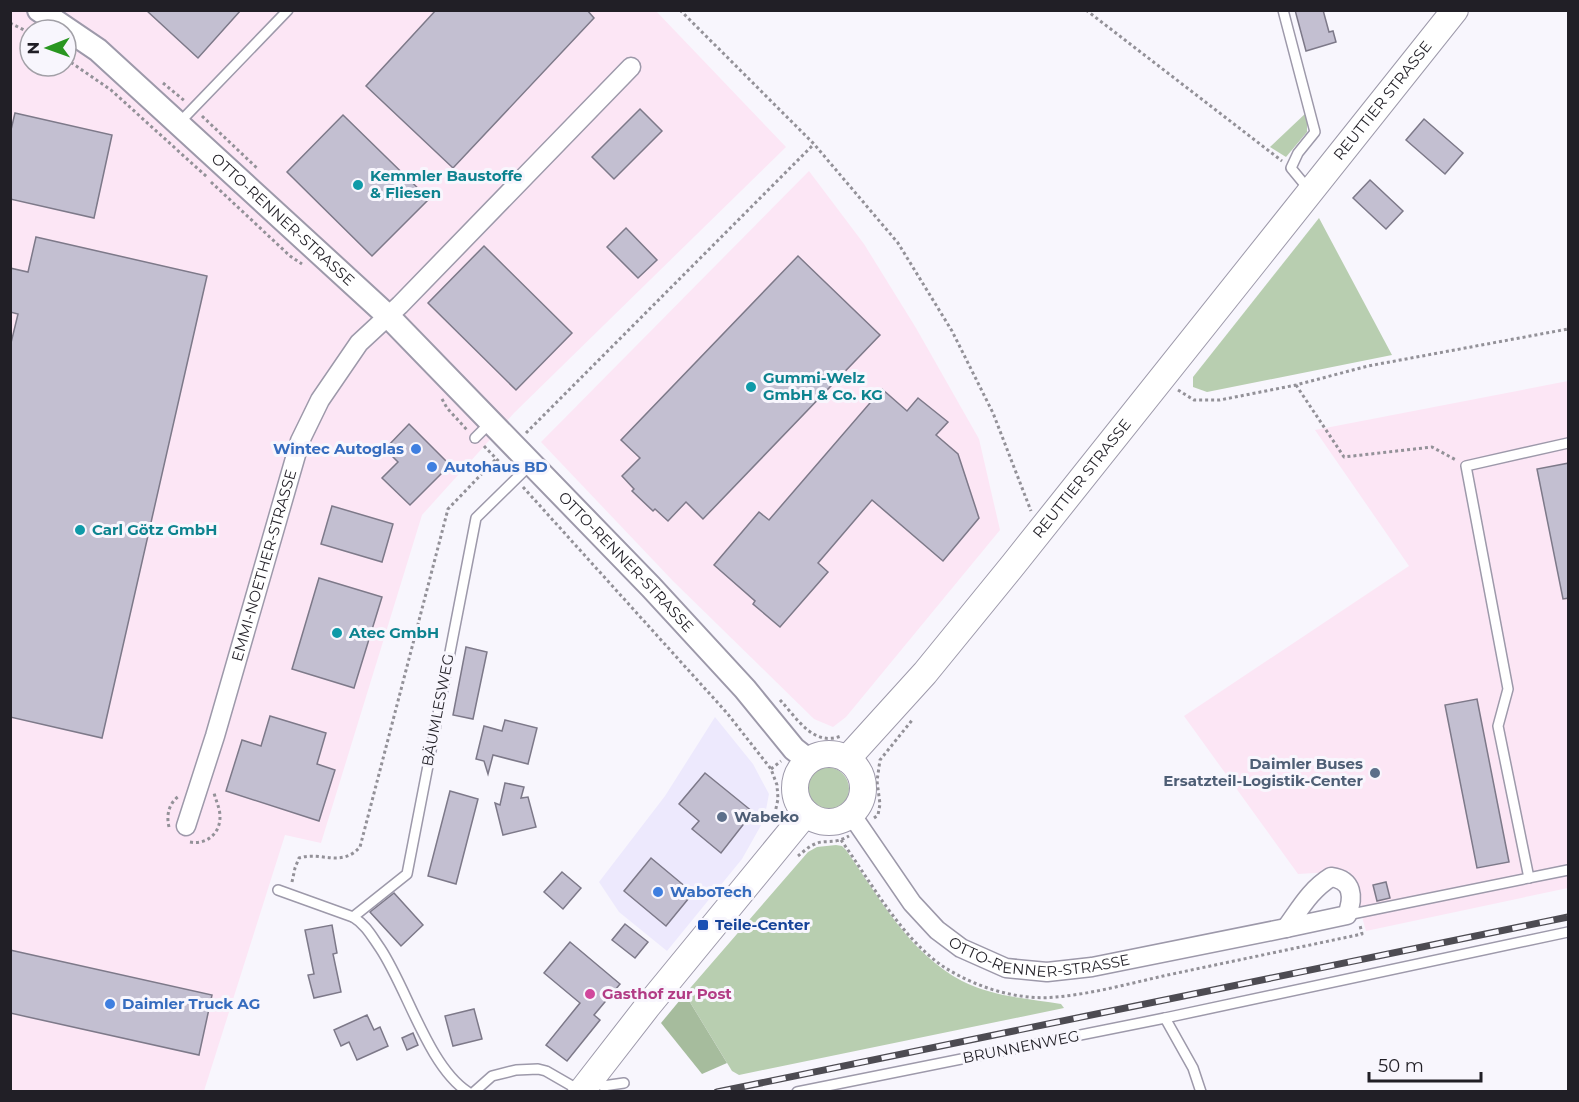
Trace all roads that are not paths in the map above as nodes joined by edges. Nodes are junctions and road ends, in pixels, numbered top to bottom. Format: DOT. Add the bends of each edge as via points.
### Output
graph roads {
  1 [pos="39,10"];
  2 [pos="288,10"];
  3 [pos="1283,10"];
  4 [pos="1455,10"];
  5 [pos="631,67"];
  6 [pos="177,124"];
  7 [pos="1311,193"];
  8 [pos="388,316"];
  9 [pos="1569,443"];
  10 [pos="523,471"];
  11 [pos="847,759"];
  12 [pos="808,760"];
  13 [pos="806,813"];
  14 [pos="856,821"];
  15 [pos="186,826"];
  16 [pos="1569,870"];
  17 [pos="1529,878"];
  18 [pos="278,890"];
  19 [pos="1347,915"];
  20 [pos="353,917"];
  21 [pos="1286,928"];
  22 [pos="1569,932"];
  23 [pos="1166,1018"];
  24 [pos="624,1083"];
  25 [pos="583,1088"];
  26 [pos="468,1092"];
  27 [pos="474,1092"];
  28 [pos="797,1092"];
  29 [pos="1201,1092"];
  1 -- 6 [label="street, OTTO-RENNER-STRASSE" via="98,50"];
  2 -- 6 [label="lane"];
  3 -- 7 [label="lane" via="1316,132 1291,168"];
  4 -- 7 [label="main road, REUTTIER STRASSE"];
  5 -- 8 [label="street"];
  6 -- 8 [label="street, OTTO-RENNER-STRASSE"];
  7 -- 11 [label="main road, REUTTIER STRASSE" via="925,673"];
  8 -- 10 [label="street, OTTO-RENNER-STRASSE" via="483,430"];
  8 -- 15 [label="street, EMMI-NOETHER-STRASSE" via="359,343 320,400 300,441"];
  9 -- 17 [label="lane" via="1466,466 1508,689 1498,726"];
  10 -- 12 [label="street, OTTO-RENNER-STRASSE" via="658,596"];
  10 -- 20 [label="lane, BÄUMLESWEG" via="476,518 406,874"];
  11 -- 12 [label="main road" via="827,753"];
  11 -- 14 [label="main road" via="860,772 863,790"];
  12 -- 13 [label="main road" via="795,782 796,799"];
  13 -- 14 [label="main road" via="825,822"];
  13 -- 25 [label="main road"];
  14 -- 21 [label="street, OTTO-RENNER-STRASSE" via="912,903 938,930 961,948 1006,968 1047,972 1092,967"];
  16 -- 17 [label="lane"];
  17 -- 19 [label="lane"];
  18 -- 20 [label="lane"];
  19 -- 21 [label="street, OTTO-RENNER-STRASSE"];
  19 -- 21 [label="street" via="1350,890 1333,872 1308,895"];
  20 -- 26 [label="lane" via="364,924 386,957 446,1071"];
  22 -- 23 [label="lane, BRUNNENWEG"];
  23 -- 28 [label="lane, BRUNNENWEG"];
  23 -- 29 [label="lane" via="1193,1068"];
  24 -- 25 [label="lane"];
  25 -- 27 [label="lane" via="538,1069 492,1076"];
}
